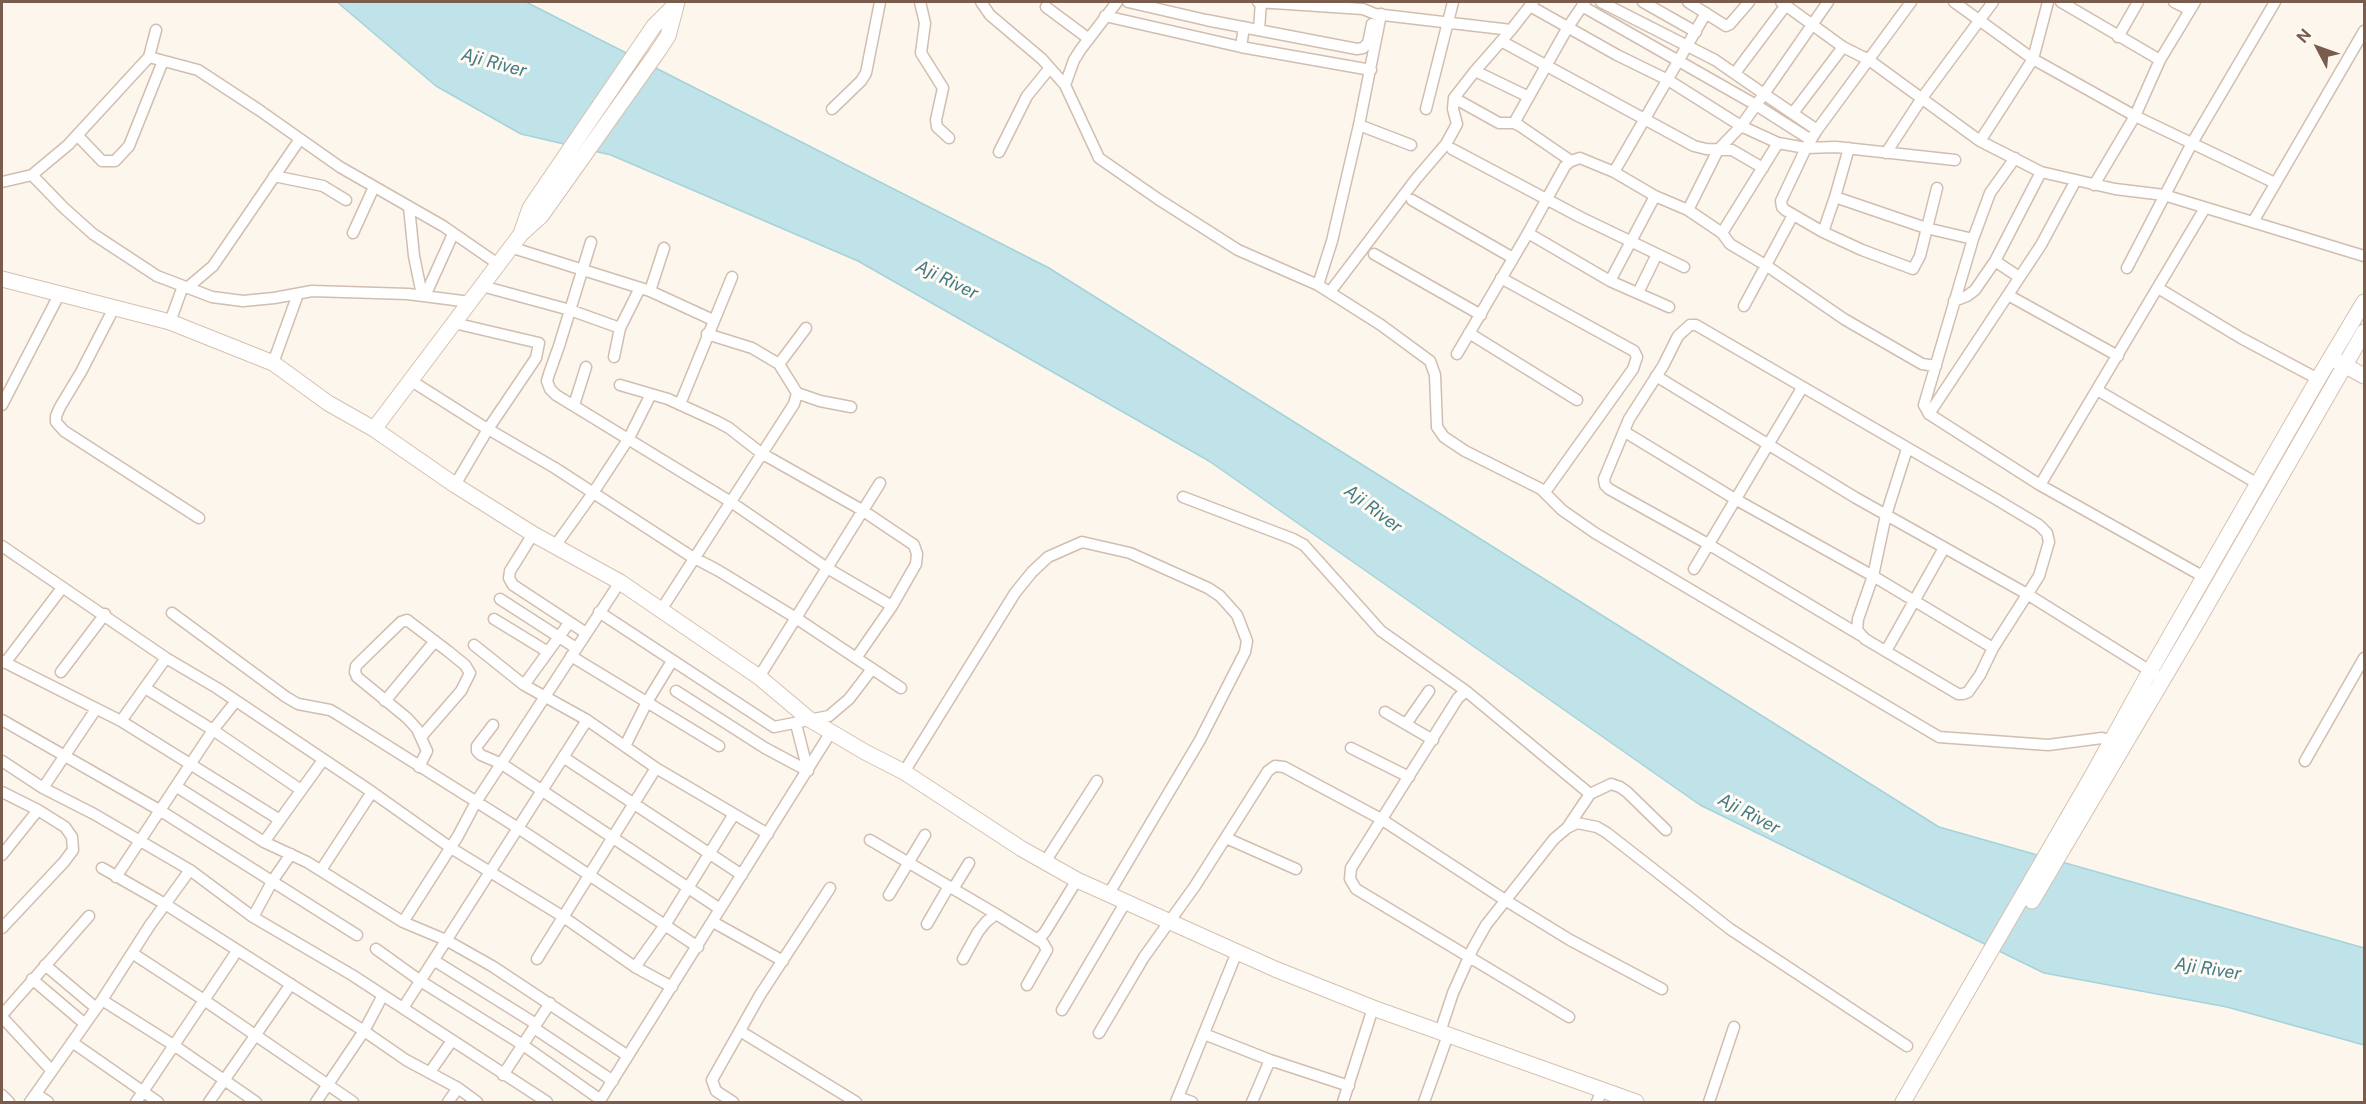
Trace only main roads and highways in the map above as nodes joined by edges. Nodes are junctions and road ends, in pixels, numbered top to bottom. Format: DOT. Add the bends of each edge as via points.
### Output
graph roads {
  1 [pos="677,2"];
  2 [pos="535,212"];
  3 [pos="2,279"];
  4 [pos="2364,302"];
  5 [pos="2364,332"];
  6 [pos="2353,349"];
  7 [pos="2338,362"];
  8 [pos="2364,376"];
  9 [pos="374,429"];
  10 [pos="2213,561"];
  11 [pos="2227,569"];
  12 [pos="2156,675"];
  13 [pos="1916,1093"];
  14 [pos="1600,1096"];
  15 [pos="1636,1102"];
  16 [pos="1903,1102"];
  1 -- 2 [label="main road" via="654,26"];
  1 -- 2 [label="main road" via="668,36 656,54"];
  2 -- 9 [label="main road"];
  3 -- 9 [label="main road" via="170,322 273,363 328,403"];
  4 -- 6 [label="main road"];
  5 -- 6 [label="main road"];
  6 -- 7 [label="main road"];
  7 -- 8 [label="main road"];
  7 -- 10 [label="main road" via="2318,379"];
  7 -- 11 [label="main road"];
  9 -- 14 [label="main road" via="532,534 620,582 661,610 759,677 803,722 831,732 897,769 1077,880 1237,952"];
  10 -- 11 [label="main road"];
  10 -- 12 [label="main road"];
  11 -- 12 [label="main road"];
  12 -- 13 [label="main road"];
  13 -- 16 [label="main road"];
  14 -- 15 [label="main road"];
}
